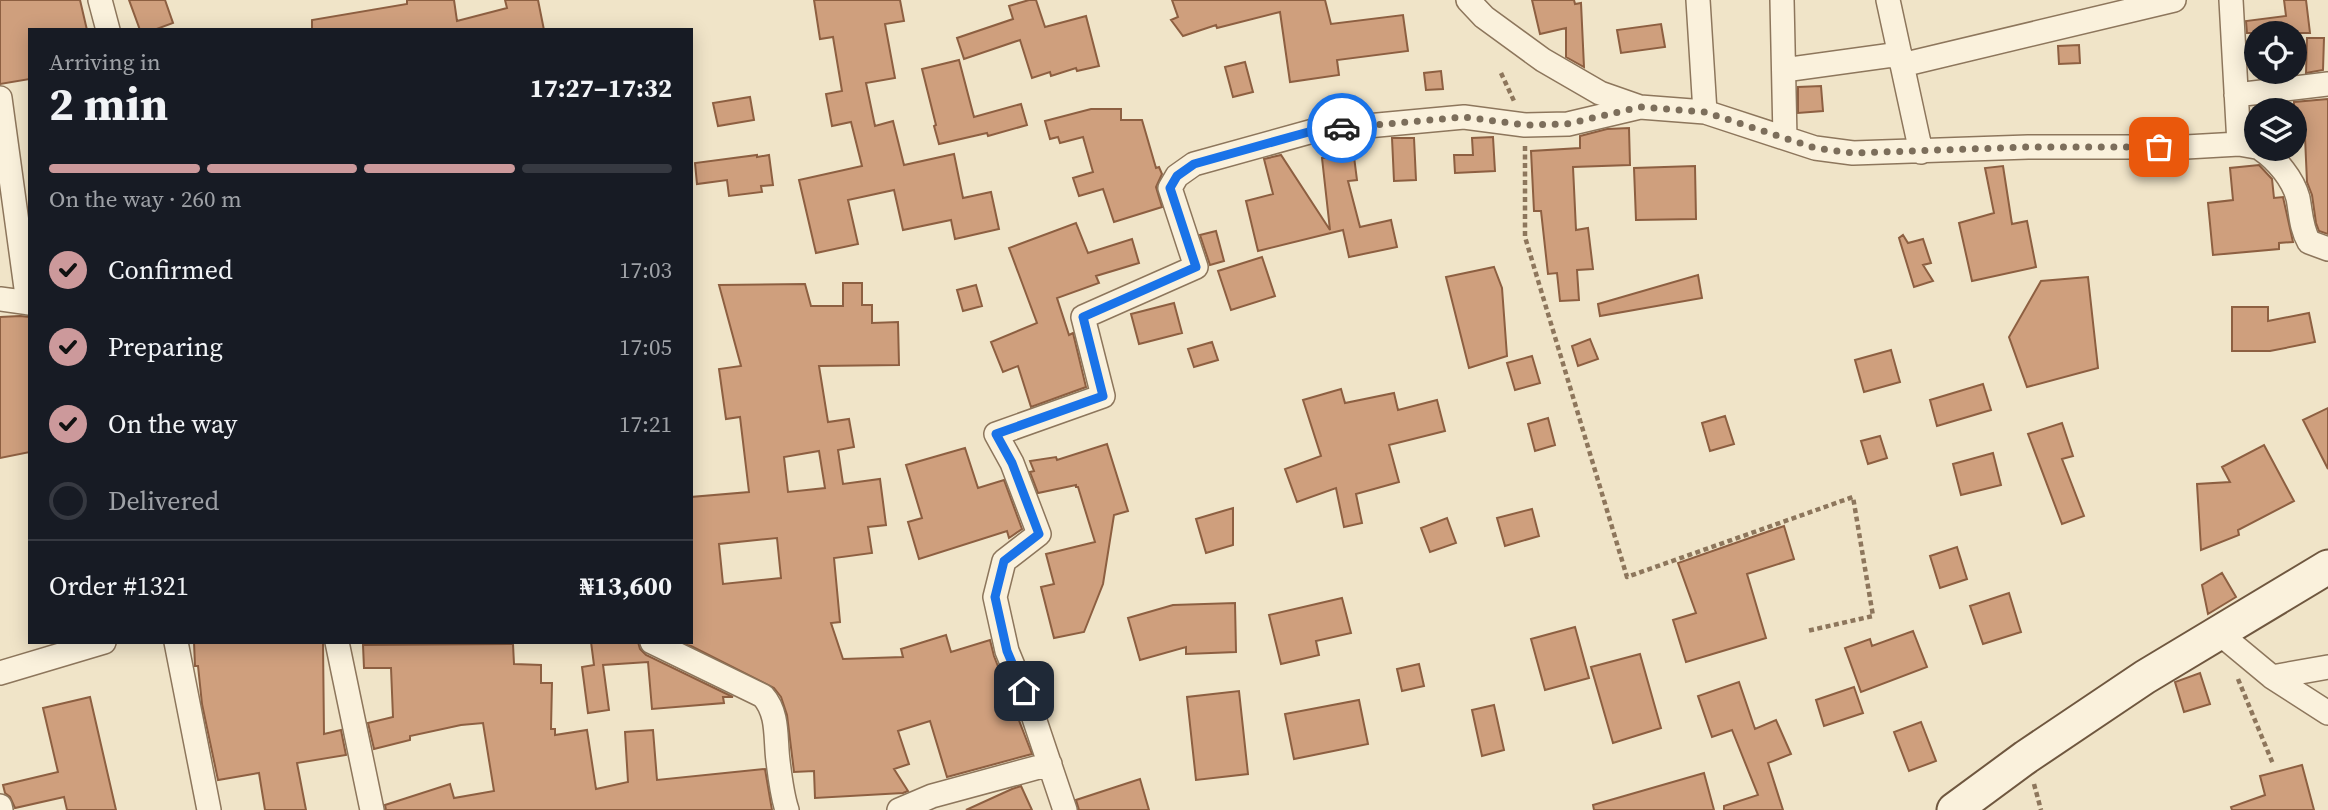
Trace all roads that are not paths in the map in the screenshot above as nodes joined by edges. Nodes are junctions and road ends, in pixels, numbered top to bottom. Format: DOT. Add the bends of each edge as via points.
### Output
graph roads {
  1 [pos="100,0"];
  2 [pos="1468,0"];
  3 [pos="1698,0"];
  4 [pos="1782,0"];
  5 [pos="1888,0"];
  6 [pos="2174,0"];
  7 [pos="2231,0"];
  8 [pos="107,28"];
  9 [pos="1901,59"];
  10 [pos="1784,70"];
  11 [pos="2328,84"];
  12 [pos="2236,95"];
  13 [pos="0,98"];
  14 [pos="1640,107"];
  15 [pos="1705,112"];
  16 [pos="2244,121"];
  17 [pos="1785,138"];
  18 [pos="2244,147"];
  19 [pos="1921,152"];
  20 [pos="2277,161"];
  21 [pos="2328,249"];
  22 [pos="28,296"];
  23 [pos="0,299"];
  24 [pos="28,303"];
  25 [pos="2328,567"];
  26 [pos="2219,632"];
  27 [pos="97,644"];
  28 [pos="176,644"];
  29 [pos="337,644"];
  30 [pos="656,644"];
  31 [pos="2328,667"];
  32 [pos="0,673"];
  33 [pos="2273,677"];
  34 [pos="2328,713"];
  35 [pos="1050,764"];
  36 [pos="935,803"];
  37 [pos="209,810"];
  38 [pos="372,810"];
  39 [pos="787,810"];
  40 [pos="899,810"];
  41 [pos="1065,810"];
  42 [pos="1954,810"];
  1 -- 8 [label="street"];
  2 -- 14 [label="street" via="1543,61 1600,93"];
  3 -- 15 [label="street"];
  4 -- 10 [label="street"];
  5 -- 9 [label="street"];
  6 -- 9 [label="street"];
  7 -- 12 [label="street"];
  9 -- 10 [label="street"];
  9 -- 19 [label="street"];
  10 -- 17 [label="street"];
  11 -- 12 [label="street"];
  12 -- 16 [label="street"];
  13 -- 22 [label="street"];
  14 -- 15 [label="street"];
  14 -- 35 [label="street" via="1567,124 1525,125 1464,117 1312,131 1194,164 1177,176 1170,188 1196,267 1083,317 1103,396 996,434 1039,534 1004,561 995,597 1007,651"];
  15 -- 17 [label="street"];
  17 -- 19 [label="street" via="1853,153"];
  18 -- 19 [label="street"];
  20 -- 21 [label="street" via="2297,195 2309,242"];
  23 -- 24 [label="street"];
  25 -- 26 [label="street"];
  26 -- 33 [label="street"];
  26 -- 42 [label="street" via="2123,691"];
  27 -- 32 [label="street"];
  28 -- 37 [label="street"];
  29 -- 38 [label="street"];
  30 -- 39 [label="street" via="763,696 770,704"];
  31 -- 33 [label="street"];
  33 -- 34 [label="street"];
  35 -- 36 [label="street"];
  35 -- 41 [label="street"];
  36 -- 40 [label="street"];
}
